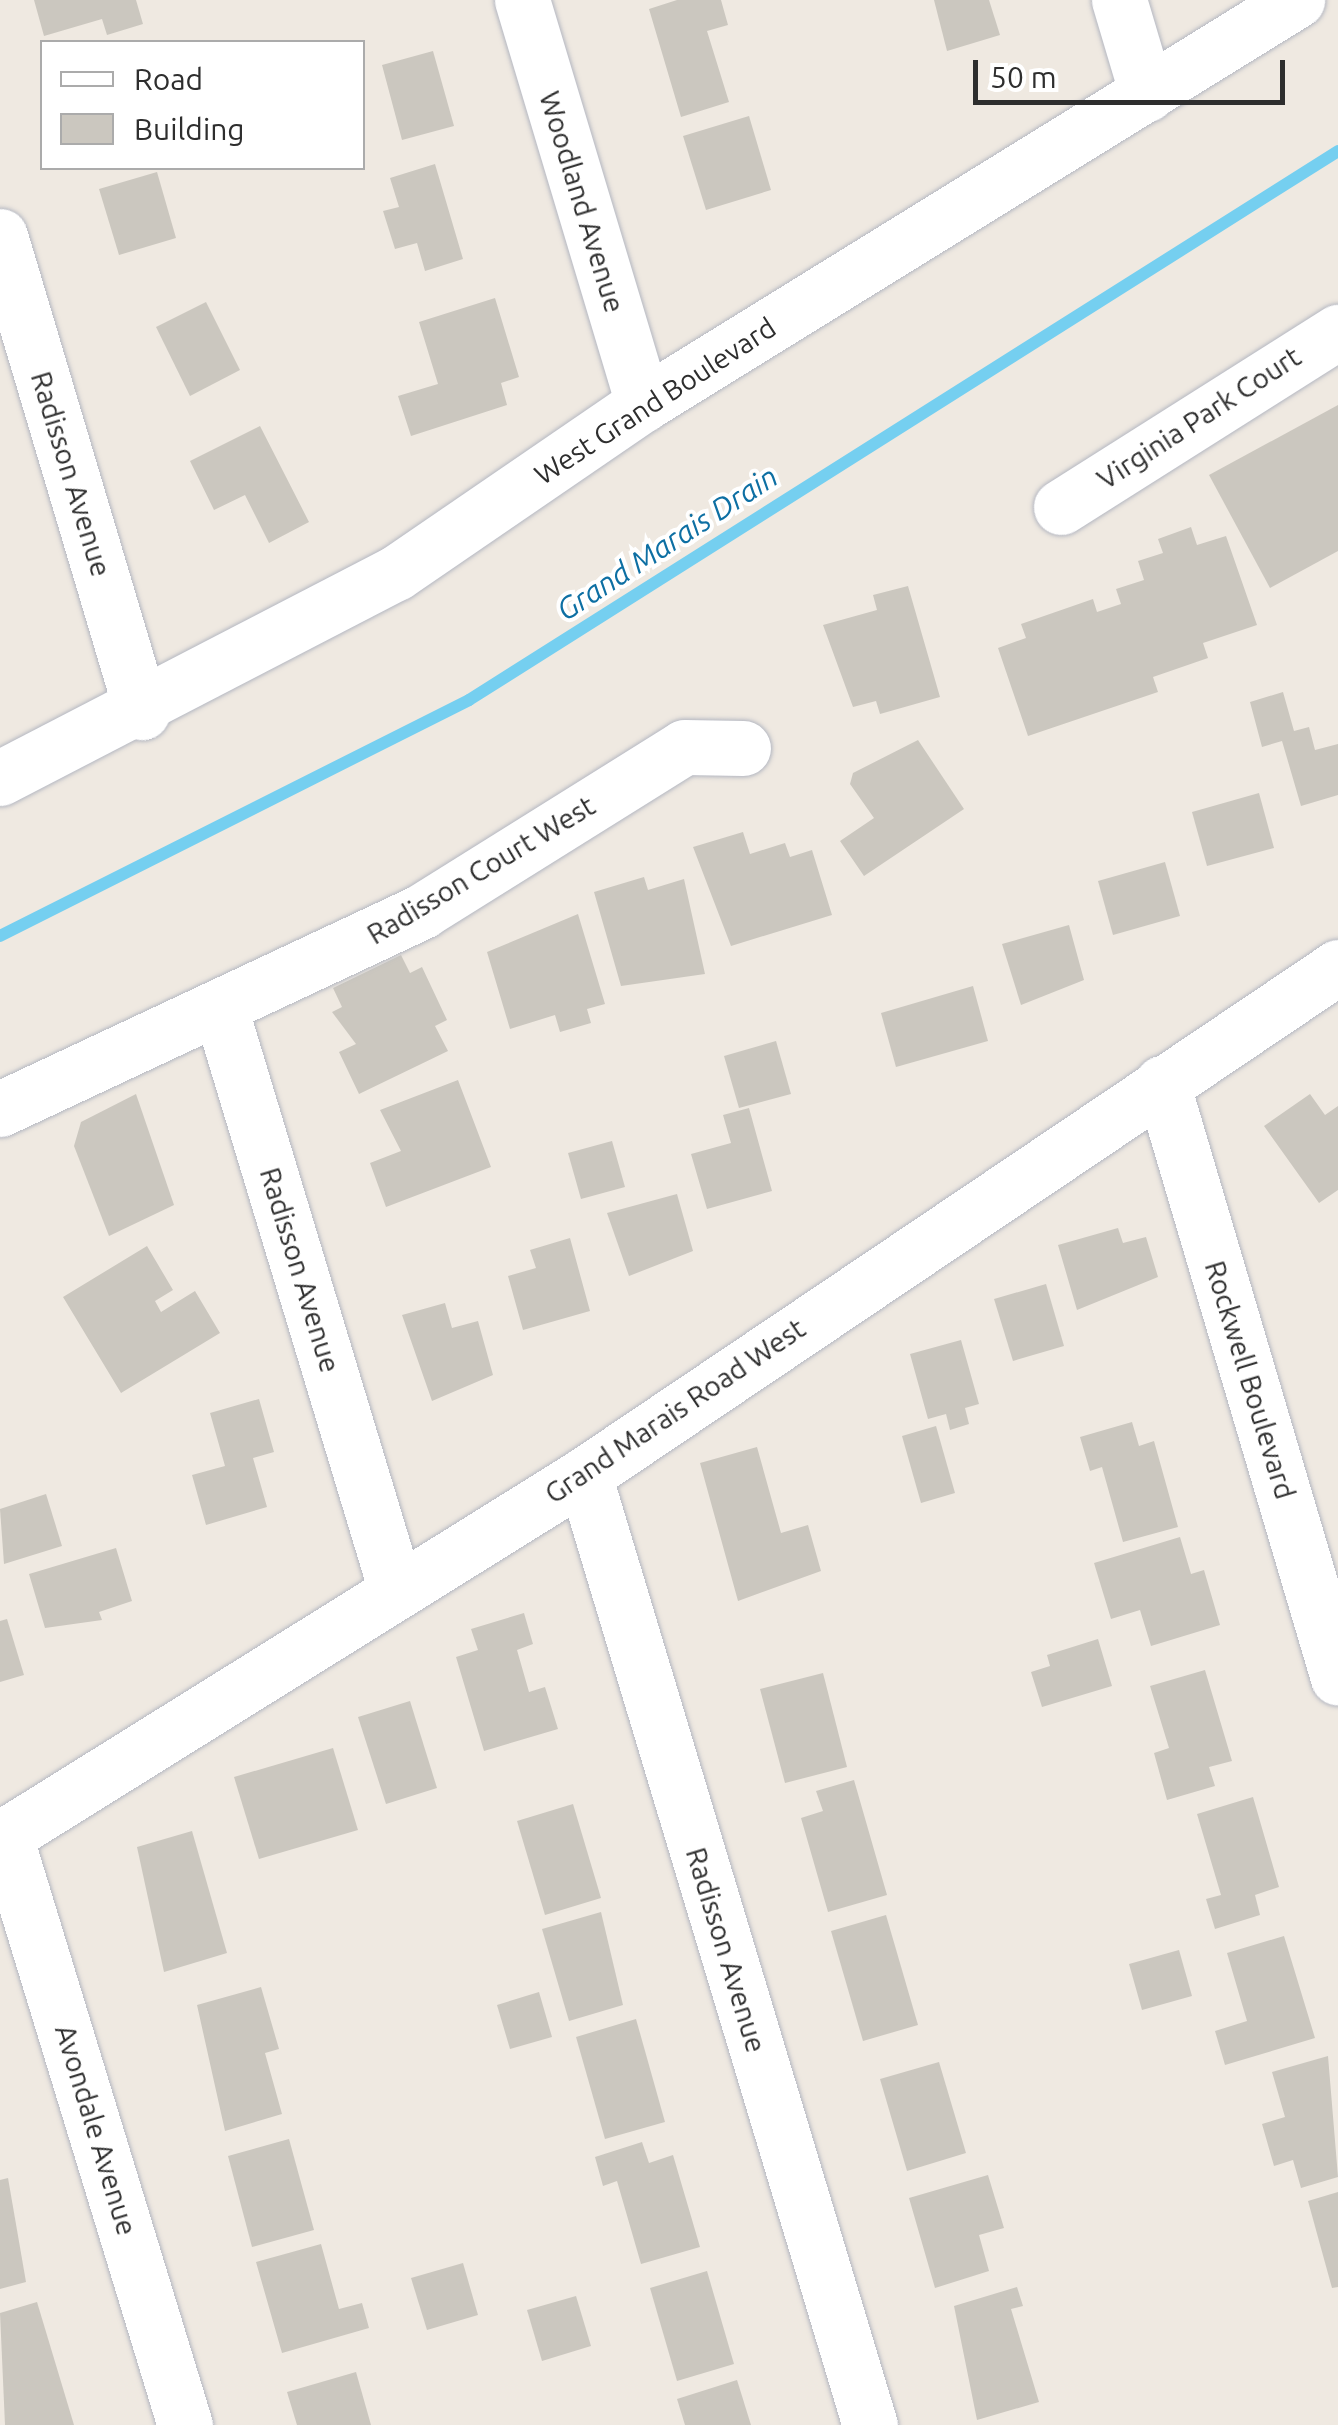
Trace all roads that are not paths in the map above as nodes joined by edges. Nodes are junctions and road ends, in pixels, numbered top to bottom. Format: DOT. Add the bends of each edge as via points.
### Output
graph roads {
  1 [pos="522,0"];
  2 [pos="1119,0"];
  3 [pos="1297,0"];
  4 [pos="1147,94"];
  5 [pos="0,236"];
  6 [pos="1338,332"];
  7 [pos="643,404"];
  8 [pos="1061,507"];
  9 [pos="142,712"];
  10 [pos="743,748"];
  11 [pos="0,778"];
  12 [pos="1338,967"];
  13 [pos="221,1011"];
  14 [pos="1162,1082"];
  15 [pos="0,1109"];
  16 [pos="584,1475"];
  17 [pos="395,1587"];
  18 [pos="1338,1678"];
  19 [pos="2,1837"];
  20 [pos="185,2425"];
  21 [pos="870,2425"];
  1 -- 7 [label="street, Woodland Avenue"];
  2 -- 4 [label="street"];
  3 -- 4 [label="street, West Grand Boulevard"];
  4 -- 7 [label="street, West Grand Boulevard"];
  5 -- 9 [label="street, Radisson Avenue"];
  6 -- 8 [label="street, Virginia Park Court"];
  7 -- 9 [label="street, West Grand Boulevard" via="396,573"];
  9 -- 11 [label="street, West Grand Boulevard"];
  10 -- 13 [label="street, Radisson Court West" via="684,747 422,911"];
  12 -- 14 [label="street, Grand Marais Road West"];
  13 -- 15 [label="street, Radisson Court West"];
  13 -- 17 [label="street, Radisson Avenue"];
  14 -- 16 [label="street, Grand Marais Road West"];
  14 -- 18 [label="street, Rockwell Boulevard"];
  16 -- 17 [label="street, Grand Marais Road West"];
  16 -- 21 [label="street, Radisson Avenue"];
  17 -- 19 [label="street, Grand Marais Road West"];
  19 -- 20 [label="street, Avondale Avenue"];
}
